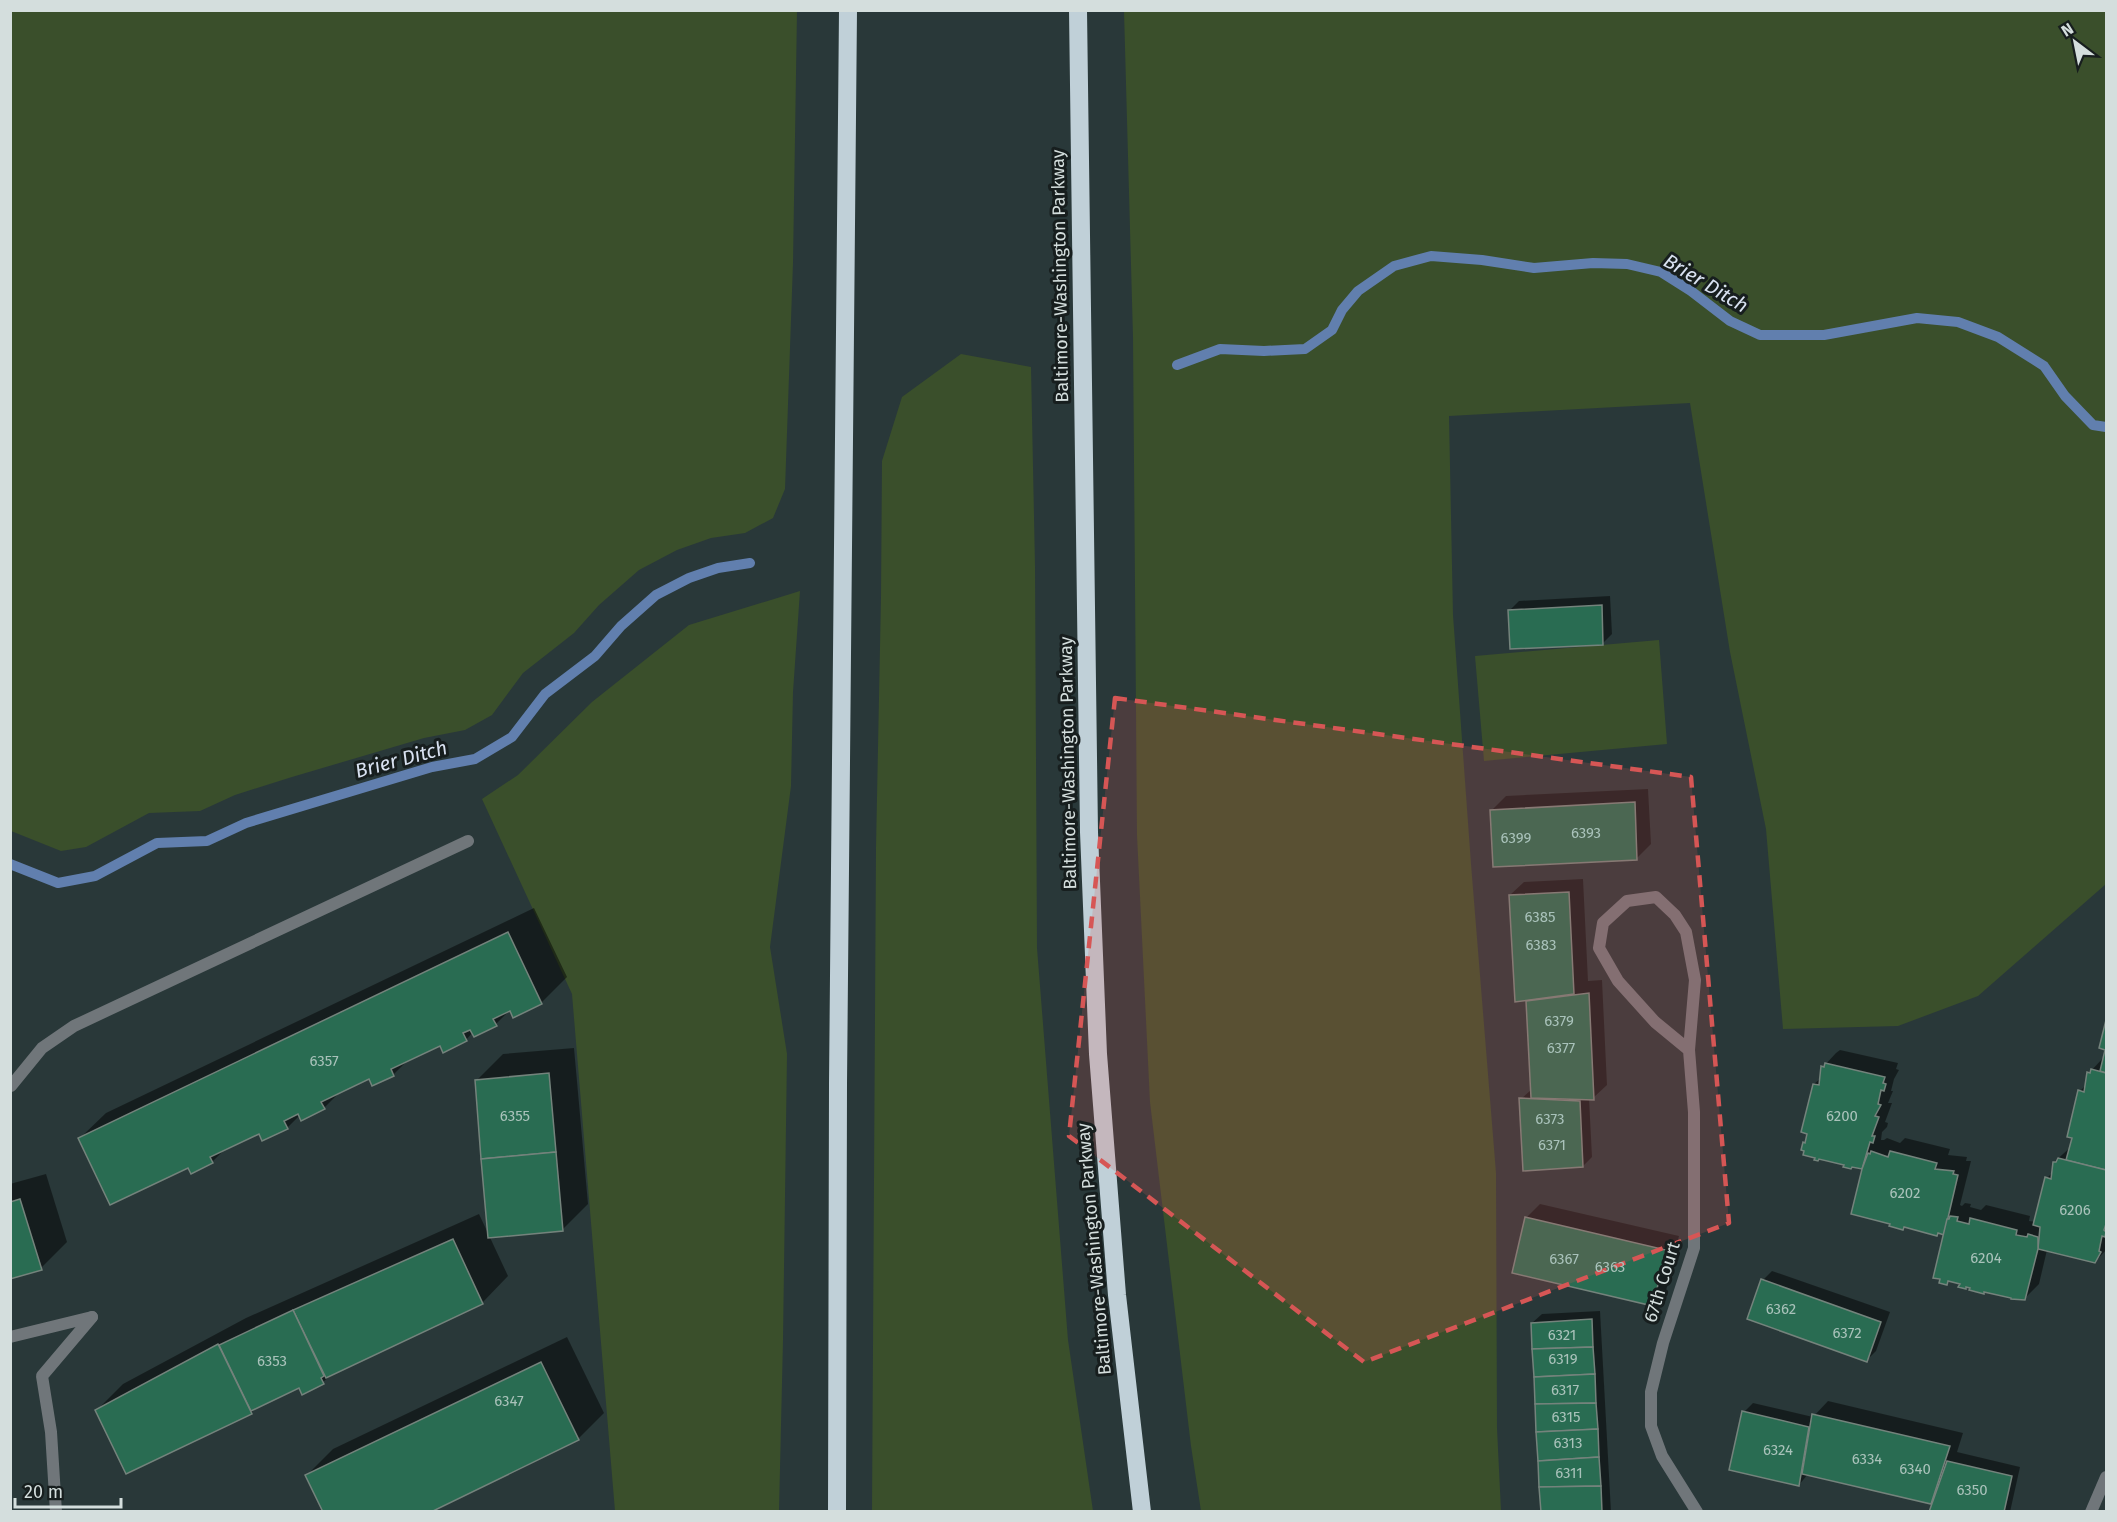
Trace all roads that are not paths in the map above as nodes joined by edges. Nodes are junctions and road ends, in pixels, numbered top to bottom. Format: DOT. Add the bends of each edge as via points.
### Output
graph roads {
  1 [pos="848,10"];
  2 [pos="1078,10"];
  3 [pos="468,841"];
  4 [pos="1689,1050"];
  5 [pos="11,1086"];
  6 [pos="10,1337"];
  7 [pos="2106,1477"];
  8 [pos="56,1512"];
  9 [pos="837,1512"];
  10 [pos="1142,1512"];
  11 [pos="1697,1512"];
  12 [pos="2091,1512"];
  1 -- 9 [label="highway"];
  2 -- 10 [label="highway, Baltimore-Washington Parkway" via="1089,832 1098,1054 1117,1295"];
  3 -- 5 [label="street" via="74,1026 42,1048"];
  4 -- 4 [label="street, 67th Court" via="1655,1022 1618,981 1599,948 1603,923 1627,901 1656,897 1676,915 1686,932 1695,981"];
  4 -- 11 [label="street, 67th Court" via="1694,1112 1694,1248 1663,1342 1651,1392 1651,1426 1662,1456"];
  6 -- 8 [label="street" via="92,1317 42,1376 51,1432"];
  7 -- 12 [label="street"];
}
